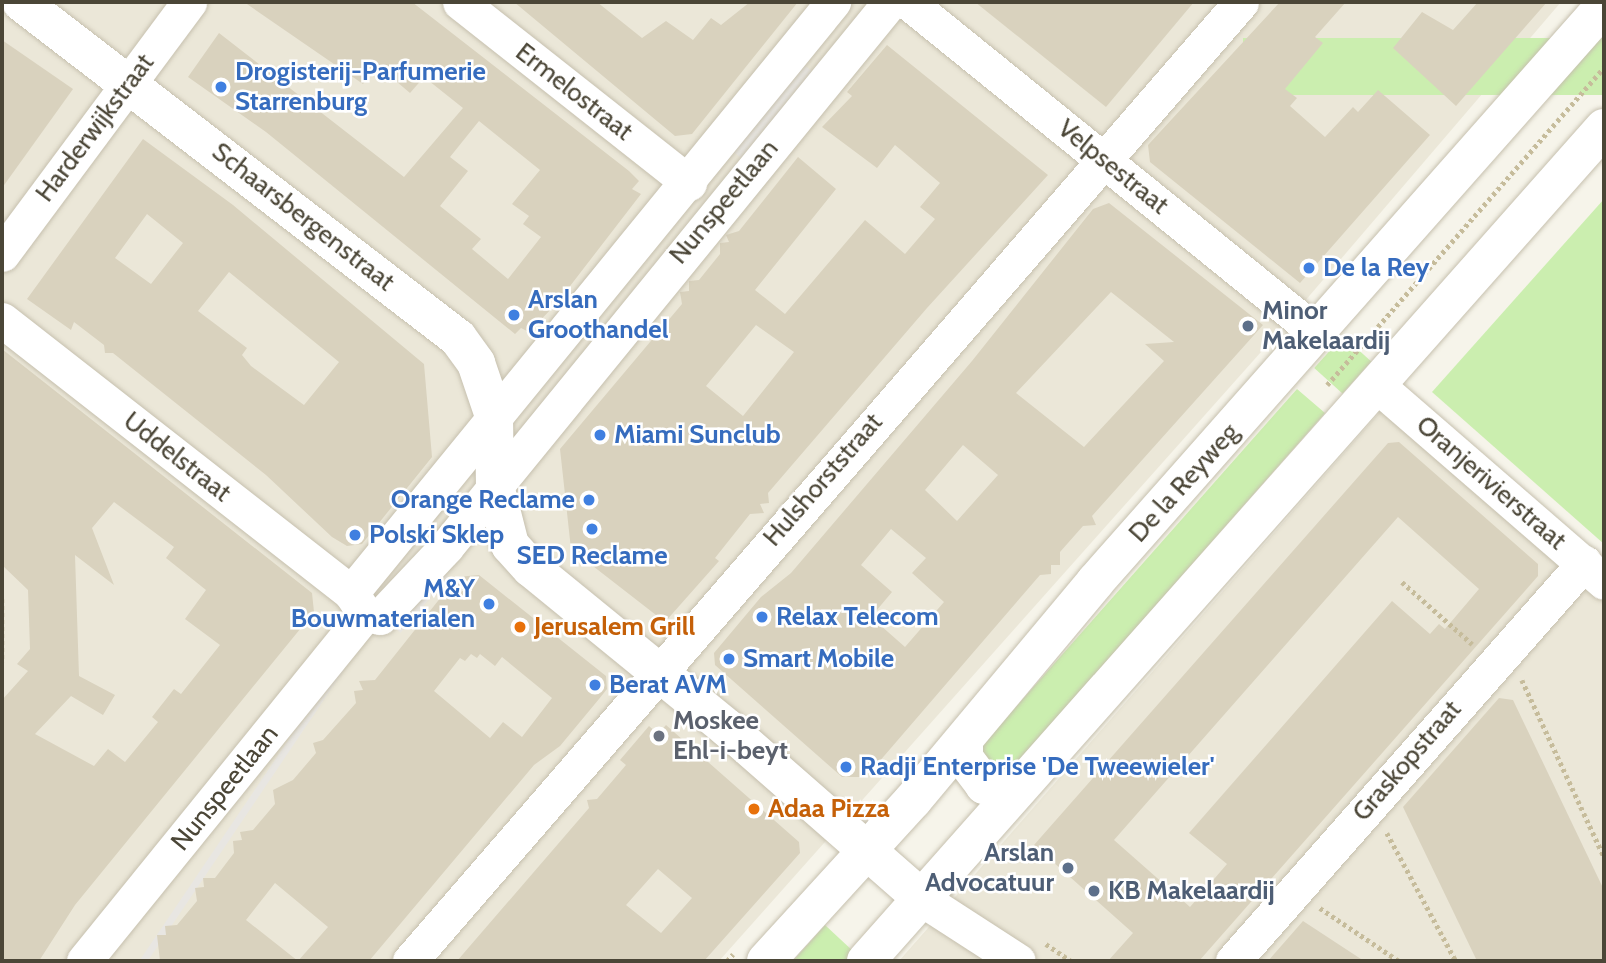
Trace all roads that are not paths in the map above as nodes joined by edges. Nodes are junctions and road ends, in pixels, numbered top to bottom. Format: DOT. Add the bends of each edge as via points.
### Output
graph roads {
  1 [pos="21,2"];
  2 [pos="189,2"];
  3 [pos="460,2"];
  4 [pos="833,2"];
  5 [pos="890,2"];
  6 [pos="908,2"];
  7 [pos="1241,2"];
  8 [pos="1604,6"];
  9 [pos="130,82"];
  10 [pos="1594,139"];
  11 [pos="1102,158"];
  12 [pos="689,183"];
  13 [pos="2,254"];
  14 [pos="2,320"];
  15 [pos="1314,336"];
  16 [pos="1374,390"];
  17 [pos="494,416"];
  18 [pos="495,486"];
  19 [pos="1594,573"];
  20 [pos="358,604"];
  21 [pos="658,670"];
  22 [pos="964,741"];
  23 [pos="1017,790"];
  24 [pos="866,850"];
  25 [pos="922,899"];
  26 [pos="84,961"];
  27 [pos="410,961"];
  28 [pos="766,961"];
  29 [pos="866,961"];
  30 [pos="1018,961"];
  31 [pos="1233,961"];
  1 -- 9 [label="street, Schaarsbergenstraat"];
  2 -- 9 [label="street, Harderwijkstraat"];
  3 -- 12 [label="street, Ermelostraat"];
  4 -- 12 [label="street, Nunspeetlaan"];
  5 -- 18 [label="street, Nunspeetlaan"];
  6 -- 11 [label="street, Velpsestraat"];
  7 -- 11 [label="street, Hulshorststraat"];
  8 -- 15 [label="street, De la Reyweg"];
  9 -- 13 [label="street, Harderwijkstraat"];
  9 -- 17 [label="street, Schaarsbergenstraat" via="458,338 476,363"];
  10 -- 16 [label="street"];
  11 -- 15 [label="street, Velpsestraat"];
  11 -- 21 [label="street, Hulshorststraat"];
  12 -- 17 [label="street, Nunspeetlaan"];
  14 -- 20 [label="street, Uddelstraat"];
  15 -- 22 [label="street, De la Reyweg" via="1095,582"];
  16 -- 19 [label="street, Oranjerivierstraat"];
  16 -- 23 [label="street"];
  17 -- 18 [label="street, Schaarsbergenstraat"];
  17 -- 20 [label="street, Nunspeetlaan"];
  18 -- 20 [label="street, Nunspeetlaan" via="389,611 380,617"];
  18 -- 21 [label="street, Schaarsbergenstraat" via="510,545 531,568"];
  19 -- 31 [label="street, Graskopstraat" via="1500,655"];
  20 -- 26 [label="street, Nunspeetlaan"];
  21 -- 24 [label="street, Schaarsbergenstraat"];
  21 -- 27 [label="street, Hulshorststraat"];
  22 -- 23 [label="street" via="964,758 984,785"];
  22 -- 24 [label="street, De la Reyweg"];
  23 -- 25 [label="street"];
  24 -- 25 [label="street, Schaarsbergenstraat"];
  24 -- 28 [label="street, De la Reyweg"];
  25 -- 29 [label="street"];
  25 -- 30 [label="street"];
}
